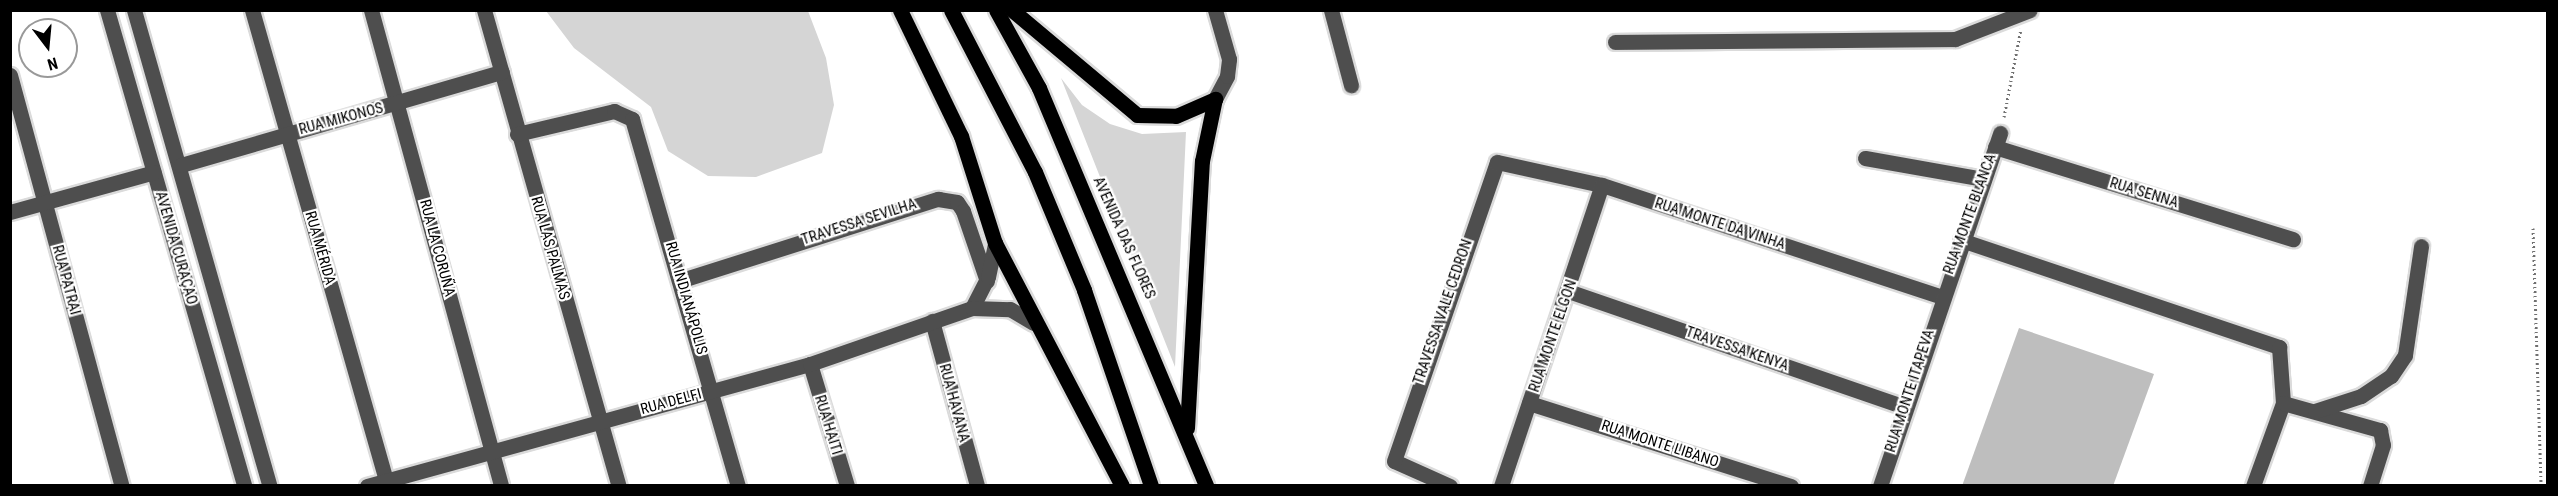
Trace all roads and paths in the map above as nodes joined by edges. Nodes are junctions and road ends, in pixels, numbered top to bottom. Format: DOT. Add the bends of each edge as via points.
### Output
graph roads {
  1 [pos="107,10"];
  2 [pos="134,10"];
  3 [pos="252,10"];
  4 [pos="371,10"];
  5 [pos="484,10"];
  6 [pos="900,10"];
  7 [pos="951,10"];
  8 [pos="996,10"];
  9 [pos="1012,10"];
  10 [pos="1215,10"];
  11 [pos="1331,10"];
  12 [pos="2027,12"];
  13 [pos="1615,42"];
  14 [pos="502,72"];
  15 [pos="10,75"];
  16 [pos="1351,85"];
  17 [pos="1215,99"];
  18 [pos="398,104"];
  19 [pos="287,134"];
  20 [pos="517,134"];
  21 [pos="1998,140"];
  22 [pos="1865,158"];
  23 [pos="1497,162"];
  24 [pos="181,165"];
  25 [pos="154,172"];
  26 [pos="1983,178"];
  27 [pos="1602,185"];
  28 [pos="45,202"];
  29 [pos="10,212"];
  30 [pos="2534,228"];
  31 [pos="2293,239"];
  32 [pos="1961,240"];
  33 [pos="995,243"];
  34 [pos="2421,246"];
  35 [pos="682,280"];
  36 [pos="987,281"];
  37 [pos="1568,291"];
  38 [pos="1940,296"];
  39 [pos="972,308"];
  40 [pos="932,321"];
  41 [pos="1033,323"];
  42 [pos="810,364"];
  43 [pos="711,391"];
  44 [pos="1529,403"];
  45 [pos="2283,404"];
  46 [pos="1905,408"];
  47 [pos="2315,411"];
  48 [pos="600,422"];
  49 [pos="1187,434"];
  50 [pos="491,450"];
  51 [pos="387,483"];
  52 [pos="122,486"];
  53 [pos="244,486"];
  54 [pos="270,486"];
  55 [pos="367,486"];
  56 [pos="501,486"];
  57 [pos="619,486"];
  58 [pos="738,486"];
  59 [pos="847,486"];
  60 [pos="976,486"];
  61 [pos="1122,486"];
  62 [pos="1151,486"];
  63 [pos="1206,486"];
  64 [pos="1450,486"];
  65 [pos="1502,486"];
  66 [pos="1791,486"];
  67 [pos="1880,486"];
  68 [pos="2253,486"];
  69 [pos="2370,486"];
  70 [pos="2541,486"];
  1 -- 25 [label="street, AVENIDA CURAÇAO"];
  2 -- 24 [label="street, AVENIDA CURAÇAO"];
  3 -- 19 [label="street, RUA MÉRIDA"];
  4 -- 18 [label="street, RUA LA CORUÑA"];
  5 -- 14 [label="street, RUA LAS PALMAS"];
  6 -- 33 [label="main road" via="961,136"];
  7 -- 62 [label="main road" via="1040,183 1084,290"];
  8 -- 49 [label="main road, AVENIDA DAS FLORES" via="1039,88"];
  9 -- 17 [label="main road" via="1137,115 1176,116"];
  10 -- 17 [label="street" via="1229,58"];
  11 -- 16 [label="street"];
  12 -- 13 [label="street" via="1955,39"];
  12 -- 21 [label="path"];
  14 -- 18 [label="street, RUA MIKONOS"];
  14 -- 20 [label="street, RUA LAS PALMAS"];
  15 -- 28 [label="street, RUA PATRAI"];
  17 -- 49 [label="main road" via="1202,161"];
  18 -- 19 [label="street, RUA MIKONOS"];
  18 -- 50 [label="street, RUA LA CORUÑA"];
  19 -- 24 [label="street, RUA MIKONOS"];
  19 -- 51 [label="street, RUA MÉRIDA"];
  20 -- 35 [label="street, RUA INDIANÁPOLIS" via="627,113"];
  20 -- 48 [label="street, RUA LAS PALMAS"];
  21 -- 26 [label="street, RUA MONTE BLANCA"];
  21 -- 31 [label="street, RUA SENNA"];
  22 -- 26 [label="street"];
  23 -- 27 [label="street, RUA MONTE DA VINHA"];
  23 -- 64 [label="street, TRAVESSA VALE CEDRON" via="1394,464"];
  24 -- 54 [label="street, AVENIDA CURAÇAO"];
  25 -- 28 [label="street"];
  25 -- 53 [label="street, AVENIDA CURAÇAO"];
  26 -- 32 [label="street, RUA MONTE BLANCA"];
  27 -- 37 [label="street, RUA MONTE ELGON"];
  27 -- 38 [label="street, RUA MONTE DA VINHA"];
  28 -- 29 [label="street"];
  28 -- 52 [label="street, RUA PATRAI"];
  30 -- 70 [label="path"];
  32 -- 38 [label="street, RUA MONTE BLANCA"];
  32 -- 45 [label="street" via="2275,343 2282,353"];
  33 -- 36 [label="street"];
  33 -- 41 [label="main road"];
  34 -- 47 [label="street" via="2405,355 2391,376 2361,396"];
  35 -- 36 [label="street, TRAVESSA SEVILHA" via="938,199 957,202 963,211"];
  35 -- 43 [label="street, RUA INDIANÁPOLIS"];
  36 -- 39 [label="street"];
  37 -- 44 [label="street, RUA MONTE ELGON"];
  37 -- 46 [label="street, TRAVESSA KENYA"];
  38 -- 46 [label="street, RUA MONTE ITAPEVA"];
  39 -- 40 [label="street, RUA DELFI"];
  39 -- 41 [label="street, RUA DELFI" via="1010,309"];
  40 -- 42 [label="street, RUA DELFI"];
  40 -- 60 [label="street, RUA HAVANA"];
  41 -- 61 [label="main road"];
  42 -- 43 [label="street, RUA DELFI"];
  42 -- 59 [label="street, RUA HAITI"];
  43 -- 48 [label="street, RUA DELFI"];
  43 -- 58 [label="street, RUA INDIANÁPOLIS"];
  44 -- 65 [label="street, RUA MONTE ELGON"];
  44 -- 66 [label="street, RUA MONTE LIBANO"];
  45 -- 47 [label="street"];
  45 -- 68 [label="street"];
  46 -- 67 [label="street, RUA MONTE ITAPEVA"];
  47 -- 69 [label="street" via="2383,433"];
  48 -- 50 [label="street, RUA DELFI"];
  48 -- 57 [label="street, RUA LAS PALMAS"];
  49 -- 63 [label="main road, AVENIDA DAS FLORES"];
  50 -- 51 [label="street, RUA DELFI"];
  50 -- 56 [label="street, RUA LA CORUÑA"];
  51 -- 55 [label="street, RUA DELFI"];
}
